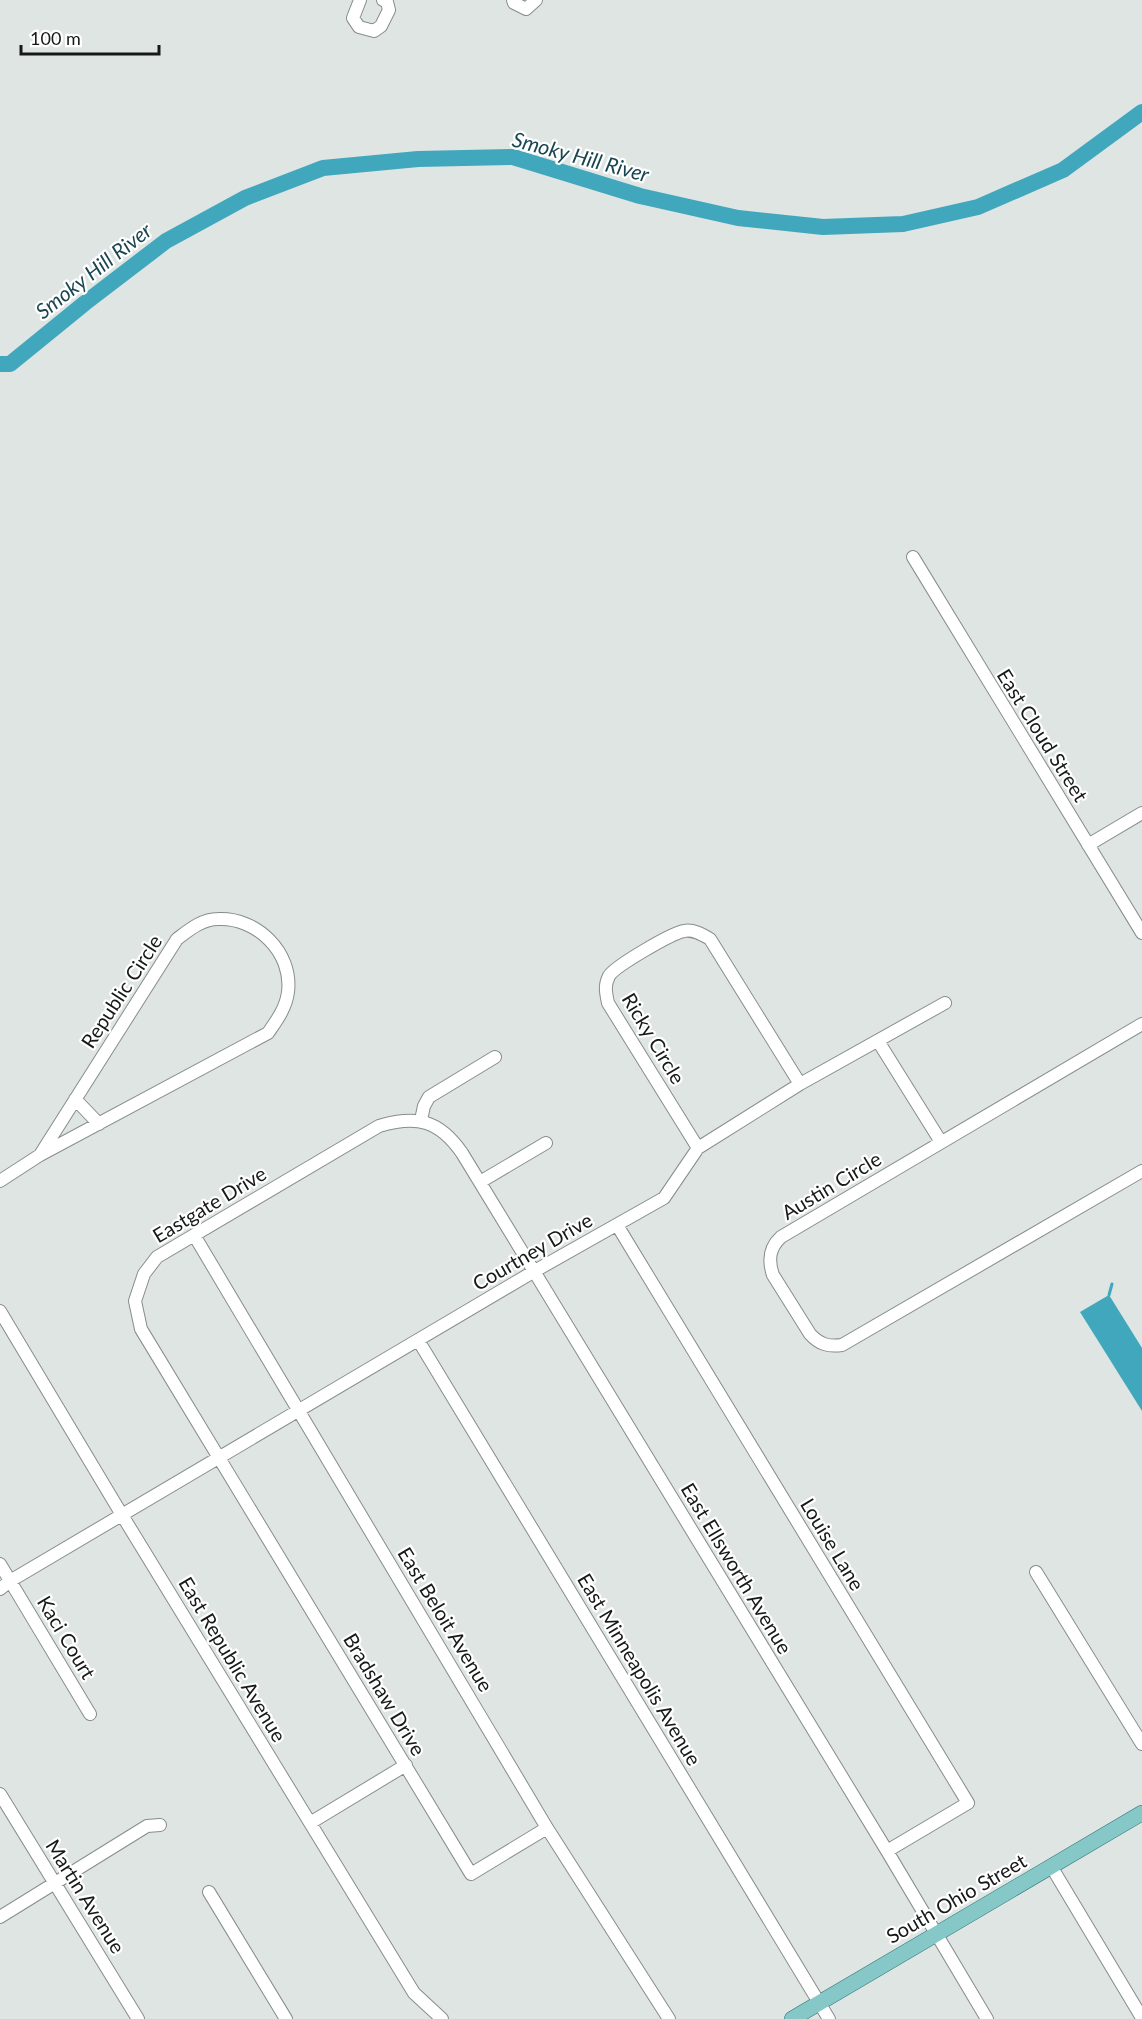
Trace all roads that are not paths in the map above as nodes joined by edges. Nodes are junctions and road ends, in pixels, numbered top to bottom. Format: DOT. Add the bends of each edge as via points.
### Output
graph roads {
  1 [pos="360,0"];
  2 [pos="383,0"];
  3 [pos="513,0"];
  4 [pos="536,0"];
  5 [pos="913,556"];
  6 [pos="1142,813"];
  7 [pos="1088,845"];
  8 [pos="1142,933"];
  9 [pos="945,1003"];
  10 [pos="1142,1024"];
  11 [pos="878,1041"];
  12 [pos="495,1058"];
  13 [pos="800,1084"];
  14 [pos="75,1099"];
  15 [pos="421,1120"];
  16 [pos="99,1124"];
  17 [pos="941,1142"];
  18 [pos="546,1143"];
  19 [pos="698,1148"];
  20 [pos="40,1155"];
  21 [pos="1142,1171"];
  22 [pos="0,1181"];
  23 [pos="480,1182"];
  24 [pos="617,1225"];
  25 [pos="194,1235"];
  26 [pos="533,1272"];
  27 [pos="0,1311"];
  28 [pos="418,1340"];
  29 [pos="299,1410"];
  30 [pos="219,1458"];
  31 [pos="122,1515"];
  32 [pos="0,1564"];
  33 [pos="1036,1572"];
  34 [pos="10,1581"];
  35 [pos="0,1589"];
  36 [pos="90,1714"];
  37 [pos="1142,1744"];
  38 [pos="406,1765"];
  39 [pos="0,1794"];
  40 [pos="1142,1813"];
  41 [pos="310,1823"];
  42 [pos="160,1825"];
  43 [pos="548,1828"];
  44 [pos="887,1851"];
  45 [pos="1051,1866"];
  46 [pos="55,1883"];
  47 [pos="209,1892"];
  48 [pos="0,1917"];
  49 [pos="937,1934"];
  50 [pos="819,2003"];
  51 [pos="1142,2018"];
  52 [pos="138,2019"];
  53 [pos="286,2019"];
  54 [pos="442,2019"];
  55 [pos="669,2019"];
  56 [pos="792,2019"];
  57 [pos="829,2019"];
  58 [pos="987,2019"];
  1 -- 2 [label="street" via="353,18 359,27 374,31 389,10"];
  3 -- 4 [label="street" via="526,9"];
  5 -- 7 [label="street, East Cloud Street"];
  6 -- 7 [label="street"];
  7 -- 8 [label="street, East Cloud Street"];
  9 -- 11 [label="street, Courtney Drive"];
  10 -- 17 [label="street, Austin Circle"];
  11 -- 13 [label="street, Courtney Drive"];
  11 -- 17 [label="street"];
  12 -- 15 [label="street" via="429,1097"];
  13 -- 19 [label="street, Courtney Drive"];
  13 -- 19 [label="street, Ricky Circle" via="710,939 686,930 619,966 610,974 605,990 608,1003"];
  14 -- 16 [label="street"];
  14 -- 16 [label="street, Republic Circle" via="177,939 195,926 216,919 241,920 260,929 276,946 283,961 288,992 281,1015 268,1033"];
  14 -- 20 [label="street, Republic Circle"];
  15 -- 23 [label="street, East Ellsworth Avenue" via="452,1138"];
  15 -- 25 [label="street, Eastgate Drive" via="379,1126"];
  16 -- 20 [label="street, Republic Circle"];
  17 -- 21 [label="street, Austin Circle" via="774,1243 769,1264 773,1275 817,1342 834,1346 852,1340"];
  18 -- 23 [label="street"];
  19 -- 24 [label="street, Courtney Drive" via="664,1198"];
  20 -- 22 [label="street, Republic Circle"];
  23 -- 26 [label="street, East Ellsworth Avenue"];
  24 -- 26 [label="street, Courtney Drive"];
  24 -- 44 [label="street, Louise Lane" via="968,1803"];
  25 -- 29 [label="street, East Beloit Avenue"];
  25 -- 30 [label="street, Eastgate Drive" via="157,1257 144,1274 135,1301 141,1329"];
  26 -- 28 [label="street, Courtney Drive"];
  26 -- 44 [label="street, East Ellsworth Avenue"];
  27 -- 31 [label="street, East Republic Avenue"];
  28 -- 29 [label="street, Courtney Drive"];
  28 -- 50 [label="street, East Minneapolis Avenue"];
  29 -- 30 [label="street, Courtney Drive"];
  29 -- 43 [label="street, East Beloit Avenue"];
  30 -- 31 [label="street, Courtney Drive"];
  30 -- 38 [label="street, Bradshaw Drive"];
  31 -- 34 [label="street, Courtney Drive"];
  31 -- 41 [label="street, East Republic Avenue"];
  32 -- 34 [label="street, Kaci Court"];
  33 -- 37 [label="street"];
  34 -- 35 [label="street, Courtney Drive"];
  34 -- 36 [label="street, Kaci Court"];
  38 -- 41 [label="street"];
  38 -- 43 [label="street, Bradshaw Drive" via="471,1874"];
  39 -- 46 [label="street, Martin Avenue"];
  40 -- 45 [label="main road, South Ohio Street"];
  41 -- 54 [label="street, East Republic Avenue" via="414,1992"];
  42 -- 46 [label="street" via="147,1826"];
  43 -- 55 [label="street, East Beloit Avenue"];
  44 -- 49 [label="street, East Ellsworth Avenue"];
  45 -- 49 [label="main road, South Ohio Street"];
  45 -- 51 [label="street"];
  46 -- 48 [label="street"];
  46 -- 52 [label="street, Martin Avenue"];
  47 -- 53 [label="street"];
  49 -- 50 [label="main road, South Ohio Street"];
  49 -- 58 [label="street, East Ellsworth Avenue"];
  50 -- 56 [label="main road, South Ohio Street"];
  50 -- 57 [label="street, East Minneapolis Avenue"];
}
